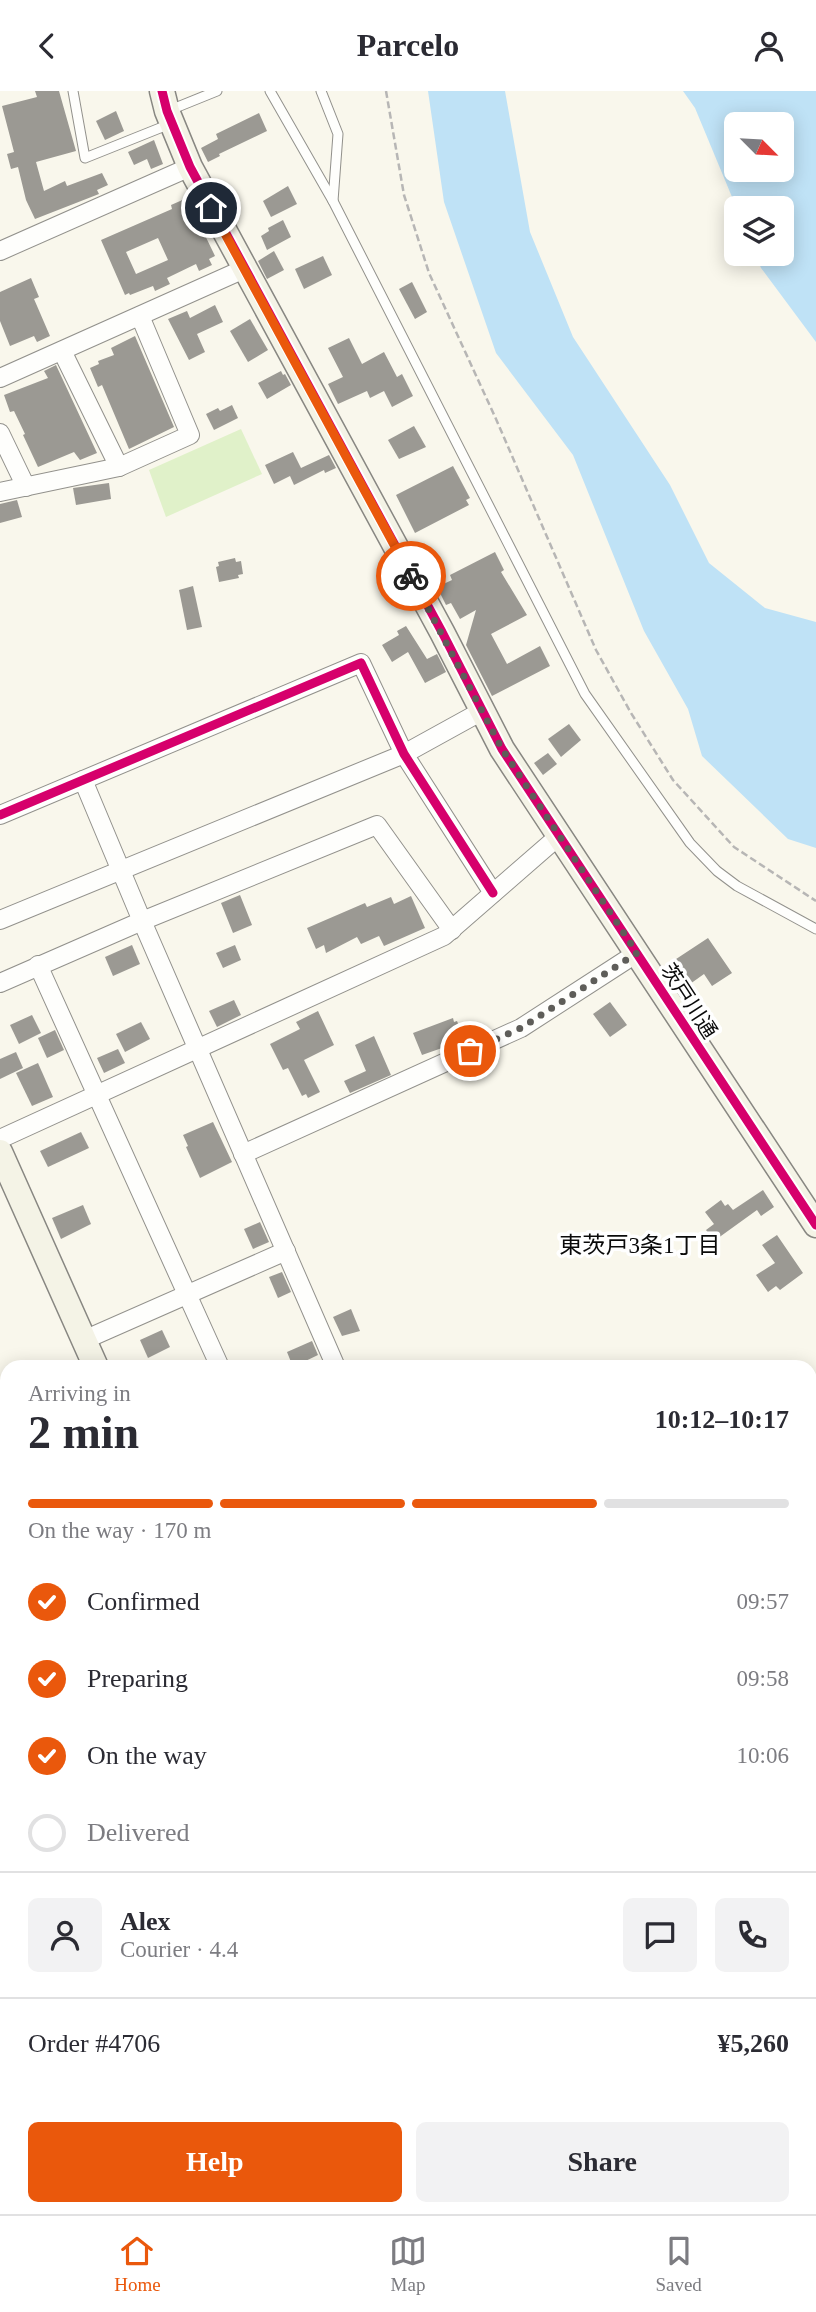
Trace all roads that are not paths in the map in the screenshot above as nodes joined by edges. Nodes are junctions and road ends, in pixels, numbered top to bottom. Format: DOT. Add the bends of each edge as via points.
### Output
graph roads {
  1 [pos="73,91"];
  2 [pos="217,91"];
  3 [pos="271,91"];
  4 [pos="321,91"];
  5 [pos="167,109"];
  6 [pos="190,167"];
  7 [pos="333,201"];
  8 [pos="0,251"];
  9 [pos="244,269"];
  10 [pos="140,316"];
  11 [pos="62,351"];
  12 [pos="0,378"];
  13 [pos="0,433"];
  14 [pos="119,467"];
  15 [pos="26,487"];
  16 [pos="0,492"];
  17 [pos="482,711"];
  18 [pos="404,754"];
  19 [pos="83,780"];
  20 [pos="0,815"];
  21 [pos="560,835"];
  22 [pos="121,869"];
  23 [pos="493,893"];
  24 [pos="0,920"];
  25 [pos="142,921"];
  26 [pos="816,929"];
  27 [pos="452,930"];
  28 [pos="637,953"];
  29 [pos="38,965"];
  30 [pos="0,983"];
  31 [pos="197,1049"];
  32 [pos="98,1094"];
  33 [pos="0,1139"];
  34 [pos="0,1152"];
  35 [pos="243,1154"];
  36 [pos="816,1225"];
  37 [pos="286,1251"];
  38 [pos="188,1294"];
  39 [pos="84,1340"];
  40 [pos="93,1360"];
  41 [pos="217,1360"];
  42 [pos="333,1360"];
  1 -- 5 [label="lane" via="85,158"];
  2 -- 5 [label="lane"];
  3 -- 7 [label="lane"];
  4 -- 7 [label="lane" via="338,134"];
  5 -- 6 [label="street, 茨戸川通"];
  6 -- 8 [label="street"];
  6 -- 9 [label="street, 茨戸川通"];
  7 -- 26 [label="lane" via="585,694 690,843 717,871"];
  9 -- 10 [label="street"];
  9 -- 17 [label="street, 茨戸川通"];
  10 -- 11 [label="street"];
  10 -- 14 [label="street" via="190,435"];
  11 -- 12 [label="street"];
  11 -- 14 [label="street"];
  13 -- 15 [label="street"];
  14 -- 15 [label="street"];
  15 -- 16 [label="street"];
  17 -- 18 [label="street"];
  17 -- 21 [label="street, 茨戸川通"];
  18 -- 19 [label="street" via="361,663"];
  18 -- 22 [label="street"];
  18 -- 23 [label="street"];
  19 -- 20 [label="street"];
  19 -- 22 [label="street"];
  21 -- 23 [label="street"];
  21 -- 28 [label="street, 茨戸川通"];
  22 -- 24 [label="street"];
  22 -- 25 [label="street"];
  23 -- 27 [label="street"];
  25 -- 27 [label="street" via="376,825"];
  25 -- 29 [label="street"];
  25 -- 31 [label="street"];
  27 -- 31 [label="street"];
  28 -- 35 [label="street" via="521,1028"];
  28 -- 36 [label="street, 茨戸川通"];
  29 -- 30 [label="street"];
  29 -- 32 [label="street"];
  31 -- 32 [label="street"];
  31 -- 35 [label="street"];
  32 -- 33 [label="street"];
  32 -- 38 [label="street"];
  34 -- 39 [label="street"];
  35 -- 37 [label="street"];
  37 -- 38 [label="street"];
  37 -- 42 [label="street"];
  38 -- 39 [label="street"];
  38 -- 41 [label="street"];
  39 -- 40 [label="street"];
}
